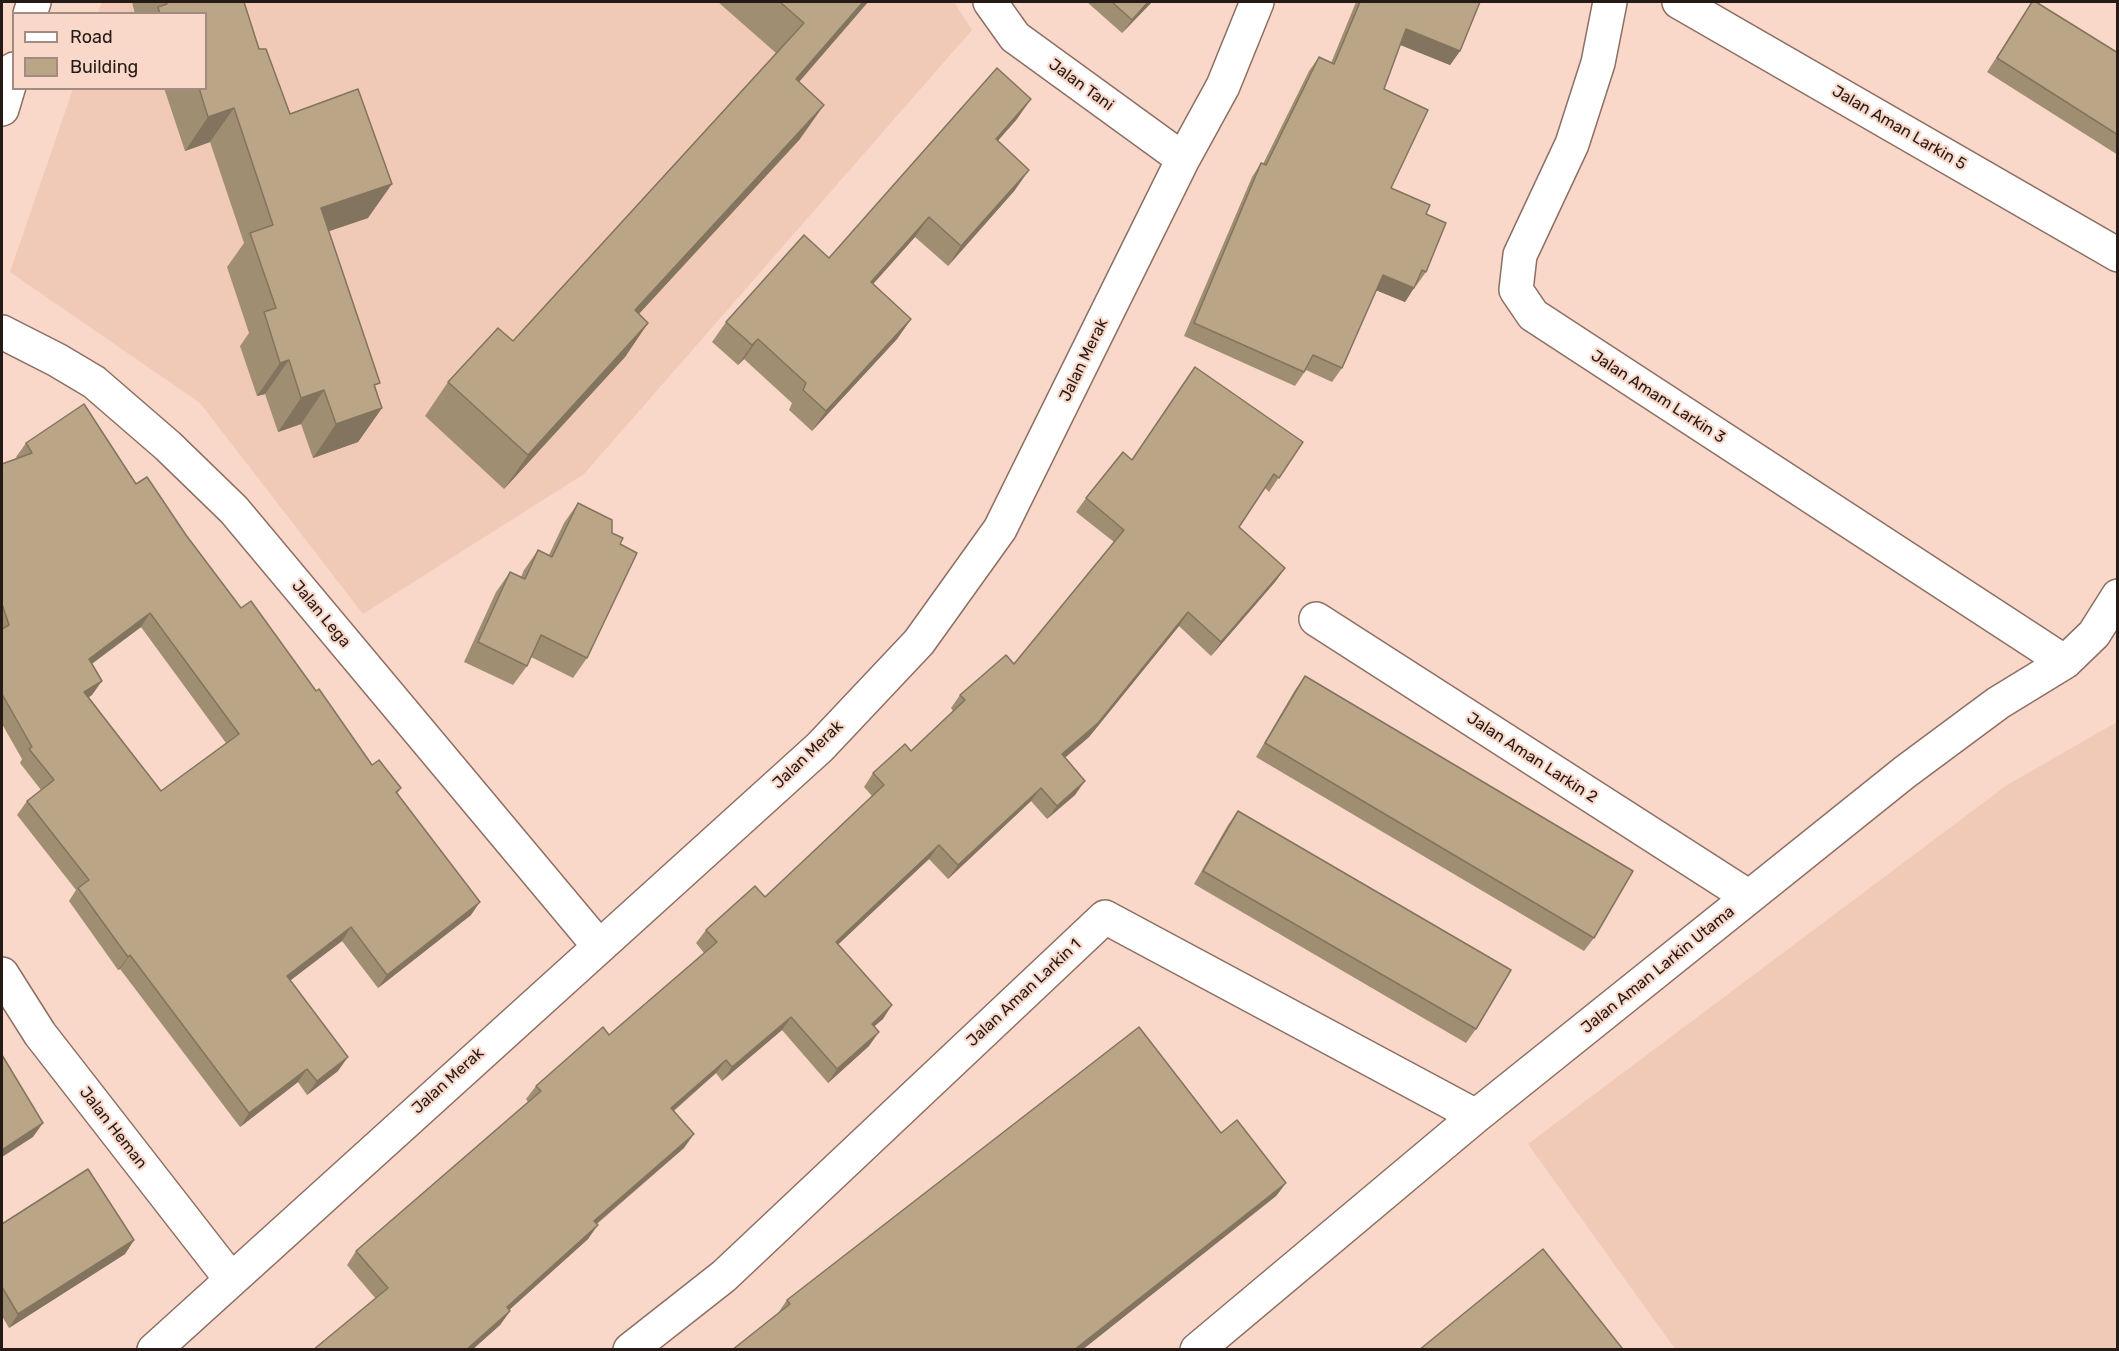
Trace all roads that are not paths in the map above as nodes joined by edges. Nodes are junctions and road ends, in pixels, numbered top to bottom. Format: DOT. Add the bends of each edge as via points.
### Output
graph roads {
  1 [pos="990,2"];
  2 [pos="1257,2"];
  3 [pos="1610,2"];
  4 [pos="1679,2"];
  5 [pos="12,76"];
  6 [pos="2,109"];
  7 [pos="1183,159"];
  8 [pos="2118,255"];
  9 [pos="2,332"];
  10 [pos="2118,596"];
  11 [pos="1316,619"];
  12 [pos="2064,663"];
  13 [pos="1749,897"];
  14 [pos="598,945"];
  15 [pos="2,974"];
  16 [pos="1476,1116"];
  17 [pos="230,1278"];
  18 [pos="154,1350"];
  19 [pos="630,1350"];
  20 [pos="1197,1350"];
  1 -- 7 [label="street, Jalan Tani" via="1015,37"];
  2 -- 7 [label="street, Jalan Merak" via="1223,86"];
  3 -- 12 [label="street, Jalan Amam Larkin 3" via="1598,63 1572,144 1520,255 1516,290 1543,322"];
  4 -- 8 [label="street, Jalan Aman Larkin 5"];
  5 -- 6 [label="street"];
  7 -- 14 [label="street, Jalan Merak" via="1000,529 918,642 820,747"];
  9 -- 14 [label="street, Jalan Lega" via="94,382 234,510"];
  10 -- 12 [label="street, Jalan Aman Larkin Utama" via="2094,634"];
  11 -- 13 [label="street, Jalan Aman Larkin 2"];
  12 -- 13 [label="street, Jalan Aman Larkin Utama" via="1989,710 1905,772"];
  13 -- 16 [label="street, Jalan Aman Larkin Utama"];
  14 -- 17 [label="street, Jalan Merak"];
  15 -- 17 [label="street, Jalan Heman" via="40,1034"];
  16 -- 19 [label="street, Jalan Aman Larkin 1" via="1105,917 724,1276"];
  16 -- 20 [label="street, Jalan Aman Larkin Utama"];
  17 -- 18 [label="street, Jalan Merak"];
}
